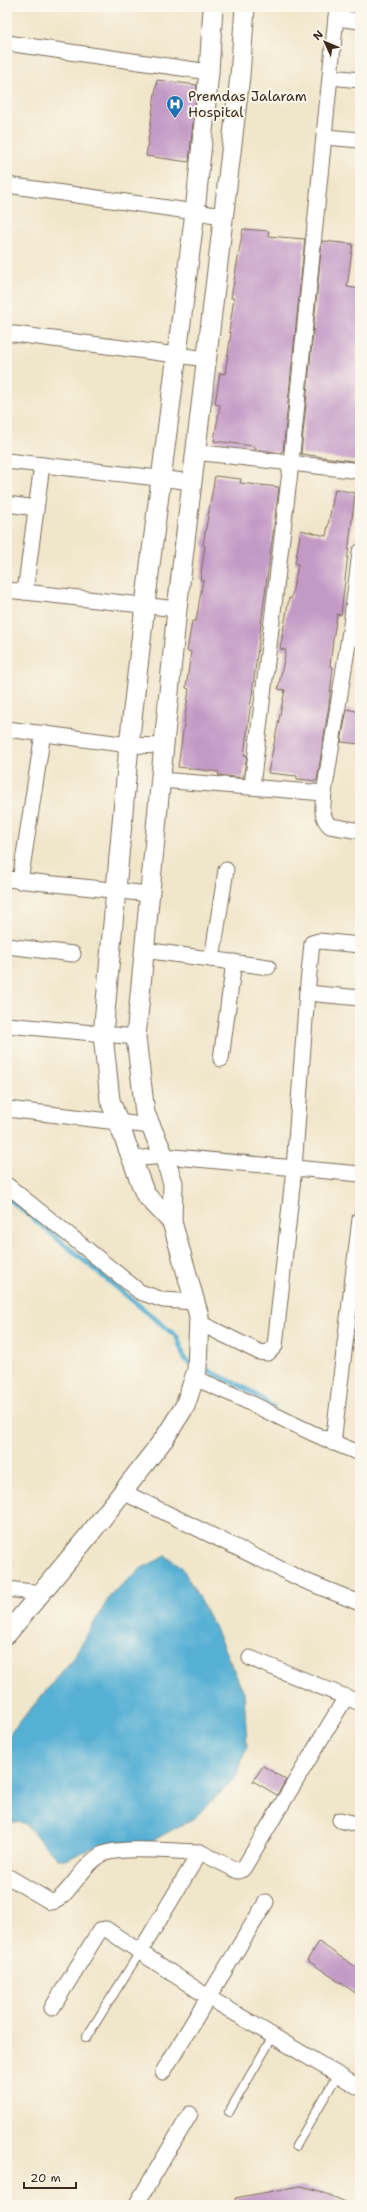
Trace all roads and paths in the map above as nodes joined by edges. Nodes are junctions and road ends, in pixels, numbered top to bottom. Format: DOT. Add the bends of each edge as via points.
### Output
graph roads {
  1 [pos="213,7"];
  2 [pos="245,7"];
  3 [pos="336,13"];
  4 [pos="360,21"];
  5 [pos="7,43"];
  6 [pos="209,72"];
  7 [pos="331,77"];
  8 [pos="360,80"];
  9 [pos="325,137"];
  10 [pos="360,140"];
  11 [pos="7,185"];
  12 [pos="195,212"];
  13 [pos="224,216"];
  14 [pos="7,333"];
  15 [pos="177,355"];
  16 [pos="207,359"];
  17 [pos="194,452"];
  18 [pos="7,461"];
  19 [pos="292,464"];
  20 [pos="42,465"];
  21 [pos="360,471"];
  22 [pos="162,479"];
  23 [pos="193,482"];
  24 [pos="7,504"];
  25 [pos="36,508"];
  26 [pos="360,552"];
  27 [pos="7,590"];
  28 [pos="25,592"];
  29 [pos="145,605"];
  30 [pos="177,608"];
  31 [pos="356,626"];
  32 [pos="7,729"];
  33 [pos="42,733"];
  34 [pos="129,745"];
  35 [pos="162,746"];
  36 [pos="160,780"];
  37 [pos="252,786"];
  38 [pos="324,793"];
  39 [pos="360,830"];
  40 [pos="226,870"];
  41 [pos="13,880"];
  42 [pos="115,891"];
  43 [pos="149,894"];
  44 [pos="360,945"];
  45 [pos="7,946"];
  46 [pos="144,950"];
  47 [pos="73,954"];
  48 [pos="212,959"];
  49 [pos="234,962"];
  50 [pos="268,967"];
  51 [pos="307,993"];
  52 [pos="360,998"];
  53 [pos="7,1025"];
  54 [pos="103,1035"];
  55 [pos="136,1038"];
  56 [pos="221,1059"];
  57 [pos="7,1109"];
  58 [pos="119,1123"];
  59 [pos="151,1126"];
  60 [pos="164,1156"];
  61 [pos="132,1159"];
  62 [pos="294,1168"];
  63 [pos="360,1174"];
  64 [pos="7,1185"];
  65 [pos="360,1219"];
  66 [pos="172,1222"];
  67 [pos="195,1302"];
  68 [pos="200,1325"];
  69 [pos="197,1374"];
  70 [pos="333,1443"];
  71 [pos="360,1453"];
  72 [pos="123,1492"];
  73 [pos="7,1589"];
  74 [pos="41,1593"];
  75 [pos="360,1603"];
  76 [pos="7,1634"];
  77 [pos="250,1658"];
  78 [pos="346,1697"];
  79 [pos="360,1703"];
  80 [pos="340,1820"];
  81 [pos="360,1825"];
  82 [pos="200,1852"];
  83 [pos="9,1881"];
  84 [pos="266,1902"];
  85 [pos="140,1952"];
  86 [pos="208,1997"];
  87 [pos="52,2008"];
  88 [pos="273,2036"];
  89 [pos="86,2038"];
  90 [pos="163,2072"];
  91 [pos="338,2074"];
  92 [pos="360,2088"];
  93 [pos="229,2112"];
  94 [pos="190,2114"];
  95 [pos="296,2146"];
  96 [pos="136,2205"];
  1 -- 6 [label="street"];
  2 -- 13 [label="street"];
  3 -- 4 [label="street"];
  3 -- 7 [label="street"];
  5 -- 6 [label="street"];
  6 -- 12 [label="street"];
  7 -- 8 [label="street"];
  7 -- 9 [label="street"];
  9 -- 10 [label="street"];
  9 -- 19 [label="street"];
  11 -- 12 [label="street"];
  12 -- 13 [label="street"];
  12 -- 15 [label="street"];
  13 -- 16 [label="street"];
  14 -- 15 [label="street"];
  15 -- 16 [label="street"];
  15 -- 22 [label="street"];
  16 -- 17 [label="street"];
  17 -- 19 [label="street"];
  17 -- 23 [label="street"];
  18 -- 20 [label="street"];
  19 -- 21 [label="street"];
  19 -- 37 [label="street"];
  20 -- 22 [label="street"];
  20 -- 25 [label="street"];
  22 -- 23 [label="street"];
  22 -- 29 [label="street"];
  23 -- 30 [label="street"];
  24 -- 25 [label="street"];
  25 -- 28 [label="street"];
  26 -- 31 [label="street"];
  27 -- 28 [label="street"];
  28 -- 29 [label="street"];
  29 -- 30 [label="street"];
  29 -- 34 [label="street"];
  30 -- 35 [label="street"];
  31 -- 38 [label="street"];
  32 -- 33 [label="street"];
  33 -- 34 [label="street"];
  33 -- 41 [label="street"];
  34 -- 35 [label="street"];
  34 -- 42 [label="street"];
  35 -- 36 [label="street"];
  36 -- 37 [label="street"];
  36 -- 43 [label="street"];
  37 -- 38 [label="street"];
  38 -- 39 [label="street" via="323,814 327,824"];
  40 -- 48 [label="street"];
  41 -- 42 [label="street"];
  42 -- 43 [label="street"];
  42 -- 54 [label="street"];
  43 -- 46 [label="street"];
  44 -- 51 [label="street" via="319,941 312,943"];
  45 -- 47 [label="street"];
  46 -- 48 [label="street"];
  46 -- 55 [label="street"];
  48 -- 49 [label="street"];
  49 -- 50 [label="street"];
  49 -- 56 [label="street"];
  51 -- 52 [label="street"];
  51 -- 62 [label="street"];
  53 -- 54 [label="street"];
  54 -- 55 [label="street"];
  54 -- 58 [label="street" via="110,1100"];
  55 -- 59 [label="street" via="145,1113"];
  57 -- 58 [label="street"];
  58 -- 59 [label="street"];
  58 -- 61 [label="street"];
  59 -- 60 [label="street"];
  60 -- 61 [label="street"];
  60 -- 62 [label="street"];
  60 -- 66 [label="street" via="173,1183"];
  61 -- 66 [label="street" via="145,1194"];
  62 -- 63 [label="street"];
  62 -- 68 [label="street" via="275,1346 268,1353 259,1352"];
  64 -- 67 [label="street" via="140,1292 163,1300"];
  65 -- 70 [label="street"];
  66 -- 67 [label="street"];
  67 -- 68 [label="street"];
  68 -- 69 [label="street"];
  69 -- 70 [label="street"];
  69 -- 72 [label="street" via="185,1406 164,1439"];
  70 -- 71 [label="street"];
  72 -- 74 [label="street"];
  72 -- 75 [label="street" via="303,1580"];
  73 -- 74 [label="street"];
  74 -- 76 [label="street"];
  77 -- 78 [label="street"];
  78 -- 79 [label="street"];
  78 -- 82 [label="street" via="243,1869 238,1871"];
  80 -- 81 [label="street"];
  82 -- 83 [label="street" via="138,1850 104,1854 92,1861 56,1902 51,1902"];
  82 -- 85 [label="street"];
  84 -- 86 [label="street"];
  85 -- 86 [label="street"];
  85 -- 87 [label="street" via="106,1929 100,1930"];
  85 -- 89 [label="lane"];
  86 -- 88 [label="street"];
  86 -- 90 [label="street"];
  88 -- 91 [label="street"];
  88 -- 93 [label="lane"];
  91 -- 92 [label="street"];
  91 -- 95 [label="lane"];
  94 -- 96 [label="street"];
}
